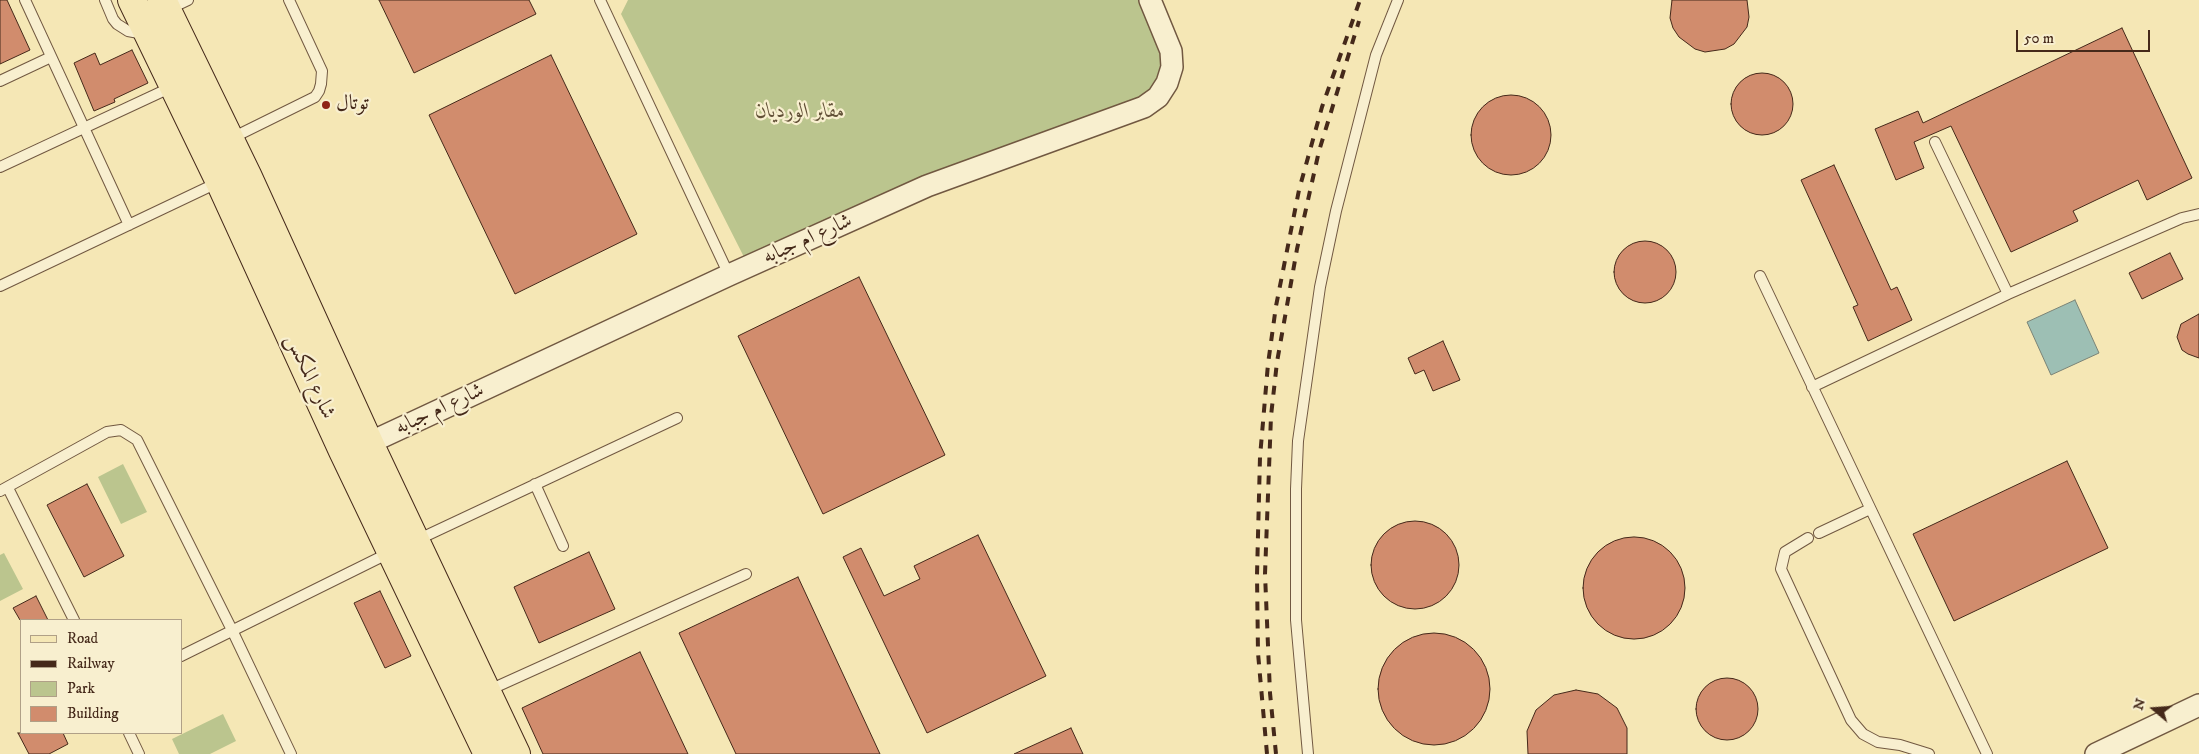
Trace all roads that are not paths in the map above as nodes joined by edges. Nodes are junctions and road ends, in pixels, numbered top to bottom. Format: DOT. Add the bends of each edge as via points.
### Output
graph roads {
  1 [pos="24,0"];
  2 [pos="105,0"];
  3 [pos="132,0"];
  4 [pos="289,0"];
  5 [pos="600,0"];
  6 [pos="1150,0"];
  7 [pos="1398,0"];
  8 [pos="172,3"];
  9 [pos="149,34"];
  10 [pos="51,57"];
  11 [pos="0,81"];
  12 [pos="174,86"];
  13 [pos="84,128"];
  14 [pos="230,140"];
  15 [pos="1936,142"];
  16 [pos="0,167"];
  17 [pos="220,182"];
  18 [pos="2199,214"];
  19 [pos="129,225"];
  20 [pos="729,275"];
  21 [pos="1760,276"];
  22 [pos="0,286"];
  23 [pos="2008,294"];
  24 [pos="1812,387"];
  25 [pos="677,418"];
  26 [pos="369,443"];
  27 [pos="536,484"];
  28 [pos="4,489"];
  29 [pos="1870,509"];
  30 [pos="1819,534"];
  31 [pos="1808,538"];
  32 [pos="404,546"];
  33 [pos="563,546"];
  34 [pos="746,574"];
  35 [pos="73,619"];
  36 [pos="232,630"];
  37 [pos="182,655"];
  38 [pos="486,691"];
  39 [pos="2199,705"];
  40 [pos="130,734"];
  41 [pos="140,754"];
  42 [pos="291,754"];
  43 [pos="488,754"];
  44 [pos="516,754"];
  45 [pos="1308,754"];
  46 [pos="1929,754"];
  47 [pos="1987,754"];
  48 [pos="2096,754"];
  1 -- 10 [label="lane"];
  2 -- 9 [label="lane" via="113,19 123,28"];
  3 -- 9 [label="main road, شارع المكس"];
  4 -- 14 [label="lane" via="322,71 319,91 315,97"];
  5 -- 20 [label="lane"];
  6 -- 20 [label="street, شارع ام جبابه" via="1171,51 1172,68 1168,84 1144,107 927,186"];
  7 -- 45 [label="lane" via="1376,55 1336,211 1319,297 1298,441 1296,620"];
  8 -- 14 [label="main road, شارع المكس"];
  9 -- 12 [label="main road, شارع المكس"];
  10 -- 11 [label="lane"];
  10 -- 13 [label="lane"];
  12 -- 13 [label="lane"];
  12 -- 17 [label="main road, شارع المكس"];
  13 -- 16 [label="lane"];
  13 -- 19 [label="lane"];
  14 -- 26 [label="main road, شارع المكس"];
  15 -- 23 [label="lane"];
  17 -- 19 [label="lane"];
  17 -- 32 [label="main road, شارع المكس" via="343,451"];
  18 -- 23 [label="lane" via="2182,218"];
  19 -- 22 [label="lane"];
  20 -- 26 [label="street, شارع ام جبابه"];
  21 -- 24 [label="lane"];
  23 -- 24 [label="lane"];
  24 -- 29 [label="lane"];
  25 -- 27 [label="lane"];
  26 -- 32 [label="main road, شارع المكس"];
  27 -- 32 [label="lane"];
  27 -- 33 [label="lane"];
  28 -- 35 [label="lane"];
  28 -- 36 [label="lane" via="107,432 120,430 130,434 137,440"];
  29 -- 30 [label="lane"];
  29 -- 47 [label="lane"];
  31 -- 46 [label="lane" via="1785,552 1781,569 1851,720 1863,734 1878,742"];
  32 -- 36 [label="lane"];
  32 -- 38 [label="main road, شارع المكس"];
  32 -- 43 [label="main road, شارع المكس"];
  34 -- 38 [label="lane"];
  36 -- 37 [label="lane"];
  36 -- 42 [label="lane"];
  38 -- 44 [label="main road, شارع المكس"];
  39 -- 48 [label="street"];
  40 -- 41 [label="lane"];
}
